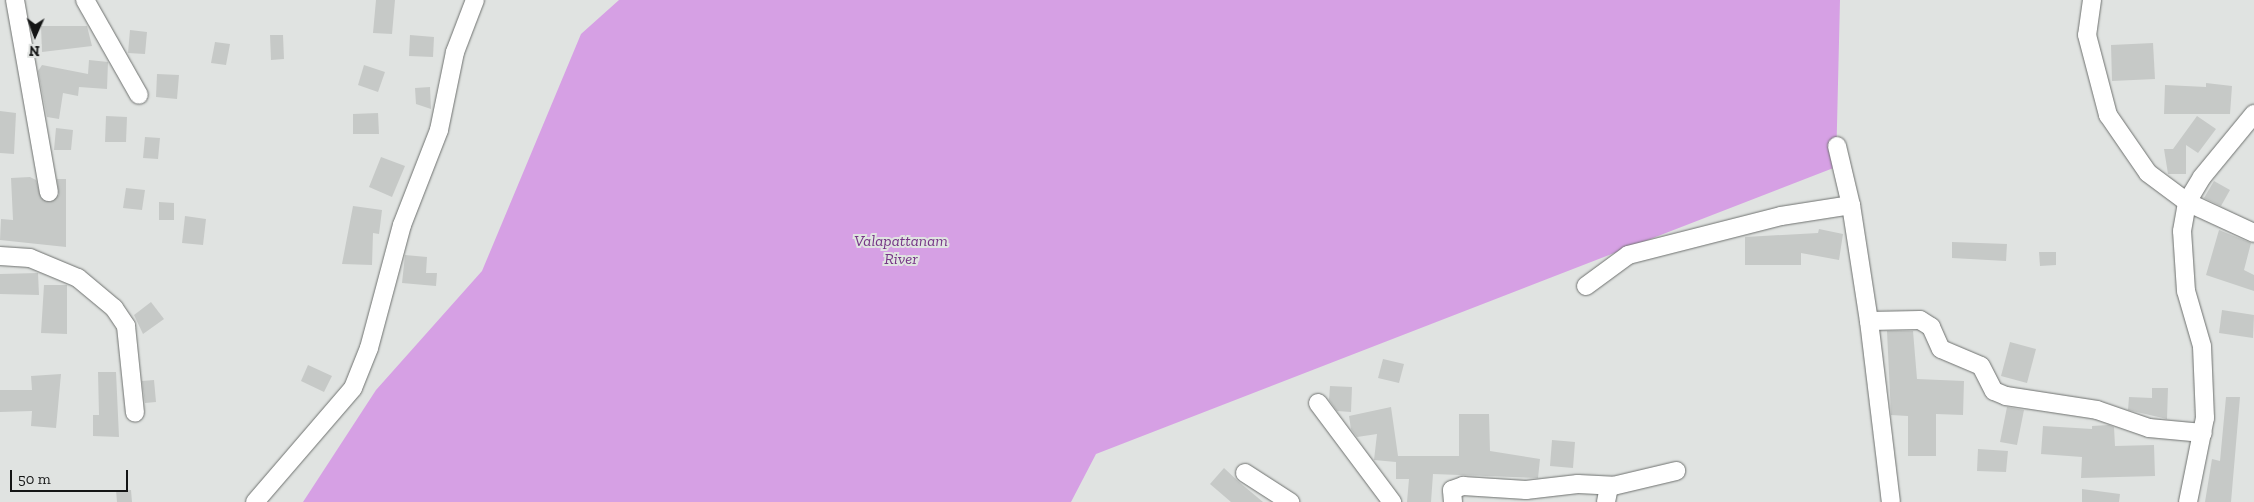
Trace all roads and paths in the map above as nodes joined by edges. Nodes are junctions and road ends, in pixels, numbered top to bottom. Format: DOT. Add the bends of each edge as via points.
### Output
graph roads {
  1 [pos="15,0"];
  2 [pos="85,0"];
  3 [pos="475,0"];
  4 [pos="2092,0"];
  5 [pos="139,95"];
  6 [pos="2254,114"];
  7 [pos="1837,146"];
  8 [pos="49,192"];
  9 [pos="2187,202"];
  10 [pos="1851,205"];
  11 [pos="2254,233"];
  12 [pos="0,256"];
  13 [pos="1586,286"];
  14 [pos="1869,321"];
  15 [pos="1318,403"];
  16 [pos="135,413"];
  17 [pos="2202,433"];
  18 [pos="1676,471"];
  19 [pos="1245,473"];
  20 [pos="1608,494"];
  21 [pos="255,502"];
  22 [pos="1290,502"];
  23 [pos="1392,502"];
  24 [pos="1453,502"];
  25 [pos="1891,502"];
  26 [pos="2188,502"];
  1 -- 8 [label="street"];
  2 -- 5 [label="street"];
  3 -- 21 [label="street" via="455,52 439,130 402,224 369,348 353,388"];
  4 -- 9 [label="street" via="2087,35 2108,115 2148,173"];
  6 -- 9 [label="street" via="2202,177"];
  7 -- 10 [label="street"];
  9 -- 11 [label="street"];
  9 -- 17 [label="street" via="2181,259 2202,346"];
  10 -- 13 [label="street" via="1781,216 1628,255"];
  10 -- 14 [label="street"];
  12 -- 16 [label="street" via="30,258 78,278 114,308 126,326"];
  14 -- 17 [label="street" via="1920,320 1931,327 1941,349 1981,366 1994,391 2006,396 2097,410 2149,428"];
  14 -- 25 [label="street"];
  15 -- 23 [label="street"];
  17 -- 26 [label="street"];
  18 -- 20 [label="street"];
  19 -- 22 [label="street"];
  20 -- 24 [label="street" via="1578,484 1526,490 1463,486 1452,490"];
}
